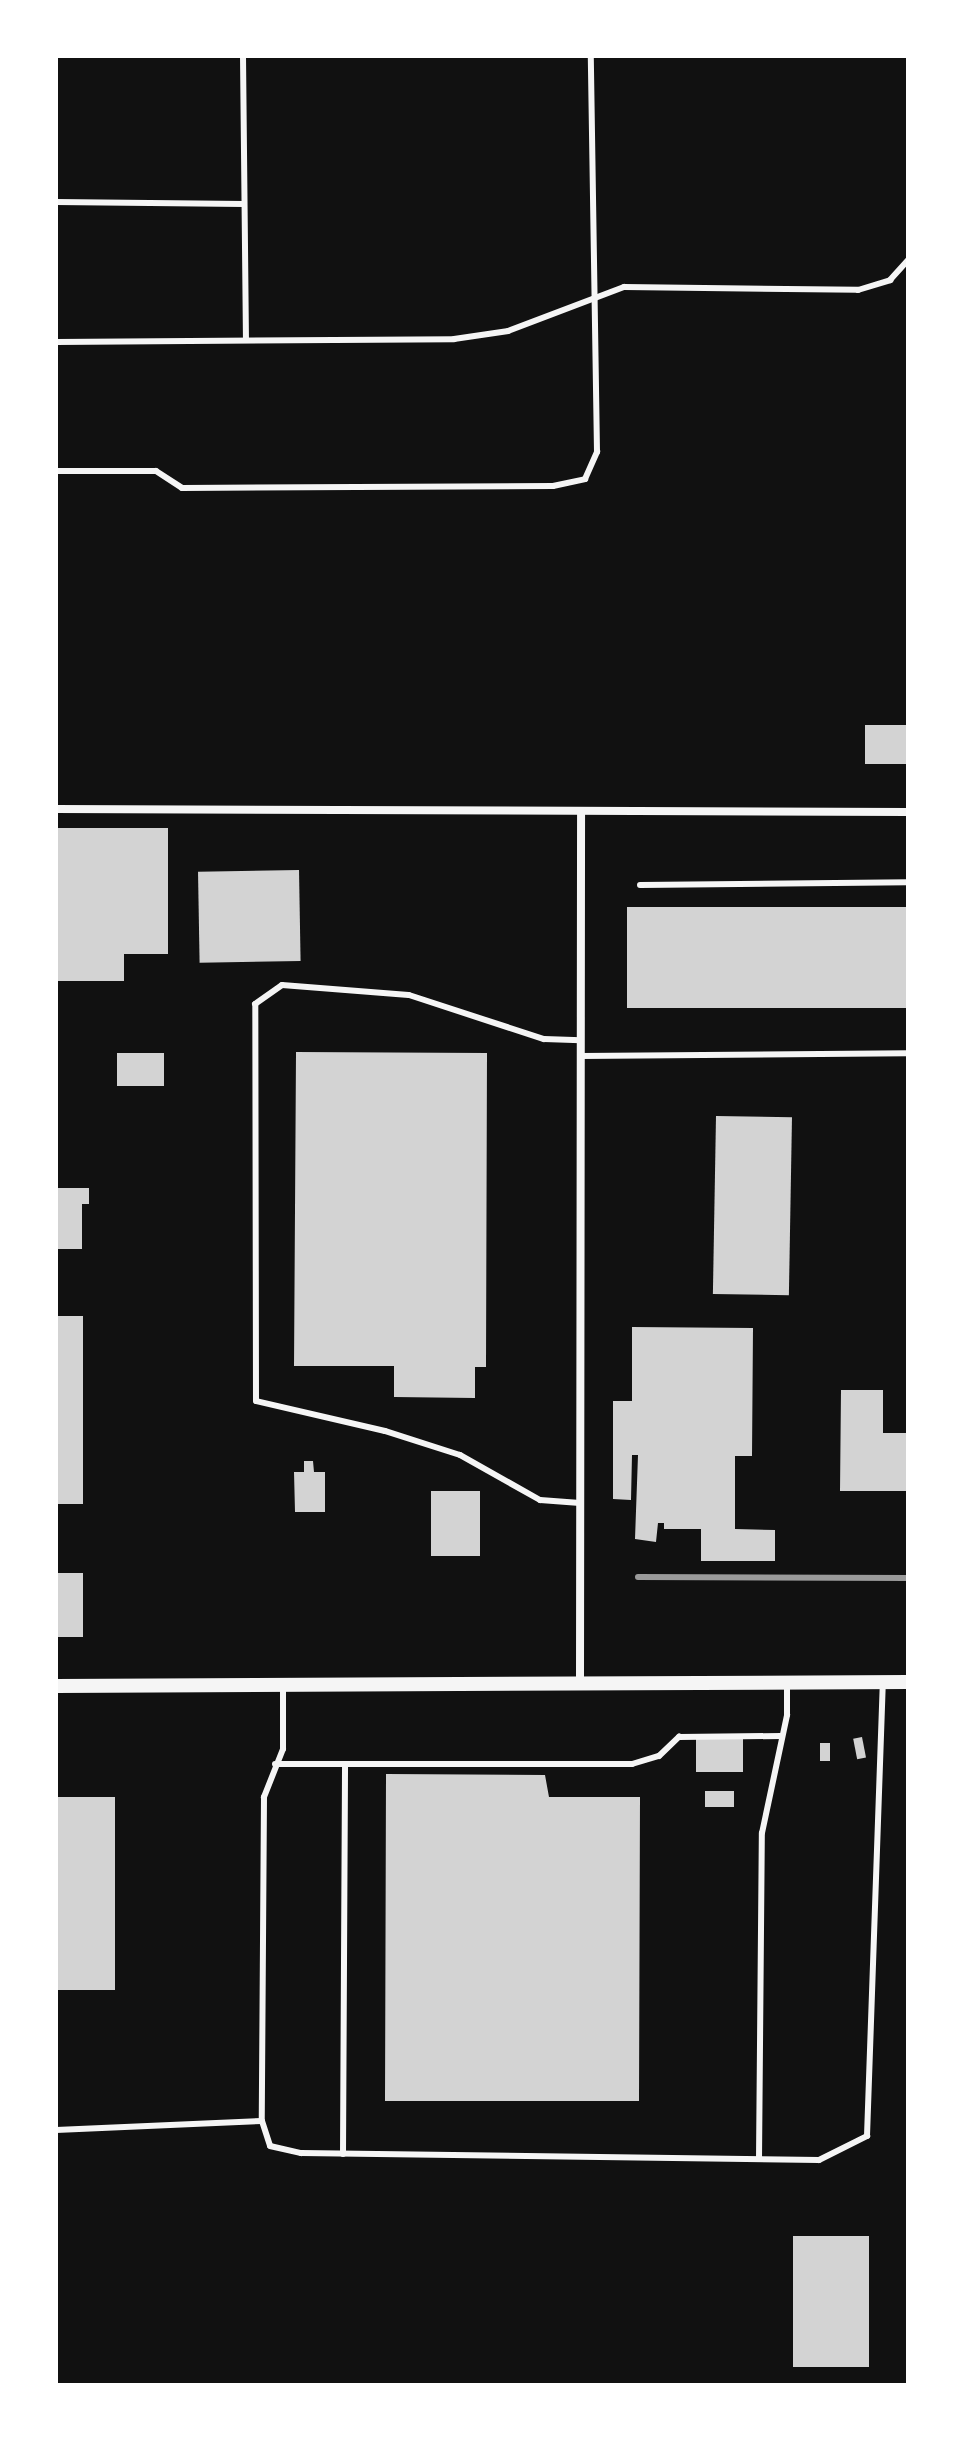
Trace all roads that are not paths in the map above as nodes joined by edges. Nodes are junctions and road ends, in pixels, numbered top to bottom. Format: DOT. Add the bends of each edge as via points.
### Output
graph roads {
  1 [pos="243,56"];
  2 [pos="591,56"];
  3 [pos="56,202"];
  4 [pos="244,204"];
  5 [pos="908,260"];
  6 [pos="593,296"];
  7 [pos="246,340"];
  8 [pos="56,342"];
  9 [pos="56,471"];
  10 [pos="56,809"];
  11 [pos="581,811"];
  12 [pos="908,812"];
  13 [pos="908,882"];
  14 [pos="640,885"];
  15 [pos="581,1040"];
  16 [pos="908,1053"];
  17 [pos="581,1056"];
  18 [pos="580,1503"];
  19 [pos="787,1682"];
  20 [pos="883,1682"];
  21 [pos="908,1682"];
  22 [pos="580,1683"];
  23 [pos="283,1685"];
  24 [pos="56,1686"];
  25 [pos="781,1736"];
  26 [pos="275,1764"];
  27 [pos="345,1764"];
  28 [pos="262,2121"];
  29 [pos="56,2130"];
  30 [pos="343,2154"];
  31 [pos="759,2159"];
  1 -- 4 [label="lane"];
  2 -- 6 [label="lane"];
  3 -- 4 [label="lane"];
  4 -- 7 [label="lane"];
  5 -- 6 [label="lane" via="890,280 858,290 624,287"];
  6 -- 7 [label="lane" via="573,309 508,331 454,339"];
  6 -- 9 [label="lane" via="597,452 585,479 553,486 182,488 156,471"];
  7 -- 8 [label="lane"];
  10 -- 11 [label="street"];
  11 -- 12 [label="street"];
  11 -- 15 [label="street"];
  13 -- 14 [label="lane"];
  15 -- 17 [label="street"];
  15 -- 18 [label="lane" via="544,1039 409,995 282,985 255,1004 256,1401 385,1431 460,1455 540,1500"];
  16 -- 17 [label="lane"];
  17 -- 18 [label="street"];
  18 -- 22 [label="street"];
  19 -- 20 [label="street"];
  19 -- 22 [label="street"];
  19 -- 25 [label="lane"];
  20 -- 21 [label="street"];
  20 -- 31 [label="lane" via="867,2136 819,2160"];
  22 -- 23 [label="street"];
  23 -- 24 [label="street"];
  23 -- 26 [label="lane" via="283,1749"];
  25 -- 27 [label="lane" via="679,1737 659,1756 632,1764"];
  25 -- 31 [label="lane" via="762,1833"];
  26 -- 27 [label="lane"];
  26 -- 28 [label="lane" via="264,1797"];
  27 -- 30 [label="lane"];
  28 -- 29 [label="lane"];
  28 -- 30 [label="lane" via="270,2146"];
  30 -- 31 [label="lane"];
}
